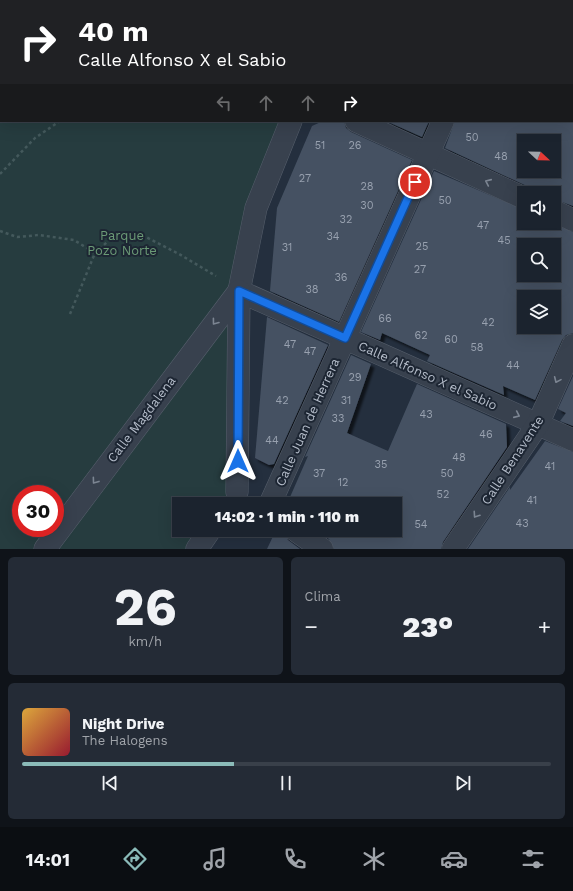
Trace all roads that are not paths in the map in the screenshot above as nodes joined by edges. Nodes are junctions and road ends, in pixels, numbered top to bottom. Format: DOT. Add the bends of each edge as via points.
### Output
graph roads {
  1 [pos="291,122"];
  2 [pos="358,122"];
  3 [pos="443,122"];
  4 [pos="428,154"];
  5 [pos="517,195"];
  6 [pos="561,214"];
  7 [pos="573,220"];
  8 [pos="239,291"];
  9 [pos="345,338"];
  10 [pos="573,345"];
  11 [pos="538,424"];
  12 [pos="573,440"];
  13 [pos="233,497"];
  14 [pos="273,497"];
  15 [pos="205,537"];
  16 [pos="305,537"];
  17 [pos="45,549"];
  18 [pos="197,549"];
  19 [pos="322,549"];
  20 [pos="453,549"];
  1 -- 8 [label="street, Calle Magdalena" via="256,208"];
  2 -- 4 [label="street"];
  3 -- 4 [label="street, Calle Juan de Herrera"];
  5 -- 4 [label="street, one-way"];
  4 -- 9 [label="street, Calle Juan de Herrera"];
  6 -- 7 [label="street"];
  8 -- 9 [label="street, Calle Alfonso X el Sabio"];
  8 -- 13 [label="street, Calle Magdalena"];
  8 -- 17 [label="street, Calle Magdalena, one-way"];
  9 -- 11 [label="street, Calle Alfonso X el Sabio, one-way"];
  9 -- 14 [label="street, Calle Juan de Herrera"];
  10 -- 11 [label="street, Calle Benavente, one-way"];
  11 -- 12 [label="street, Calle Alfonso X el Sabio"];
  11 -- 20 [label="street, Calle Benavente, one-way"];
  15 -- 18 [label="street"];
  16 -- 19 [label="street"];
}
